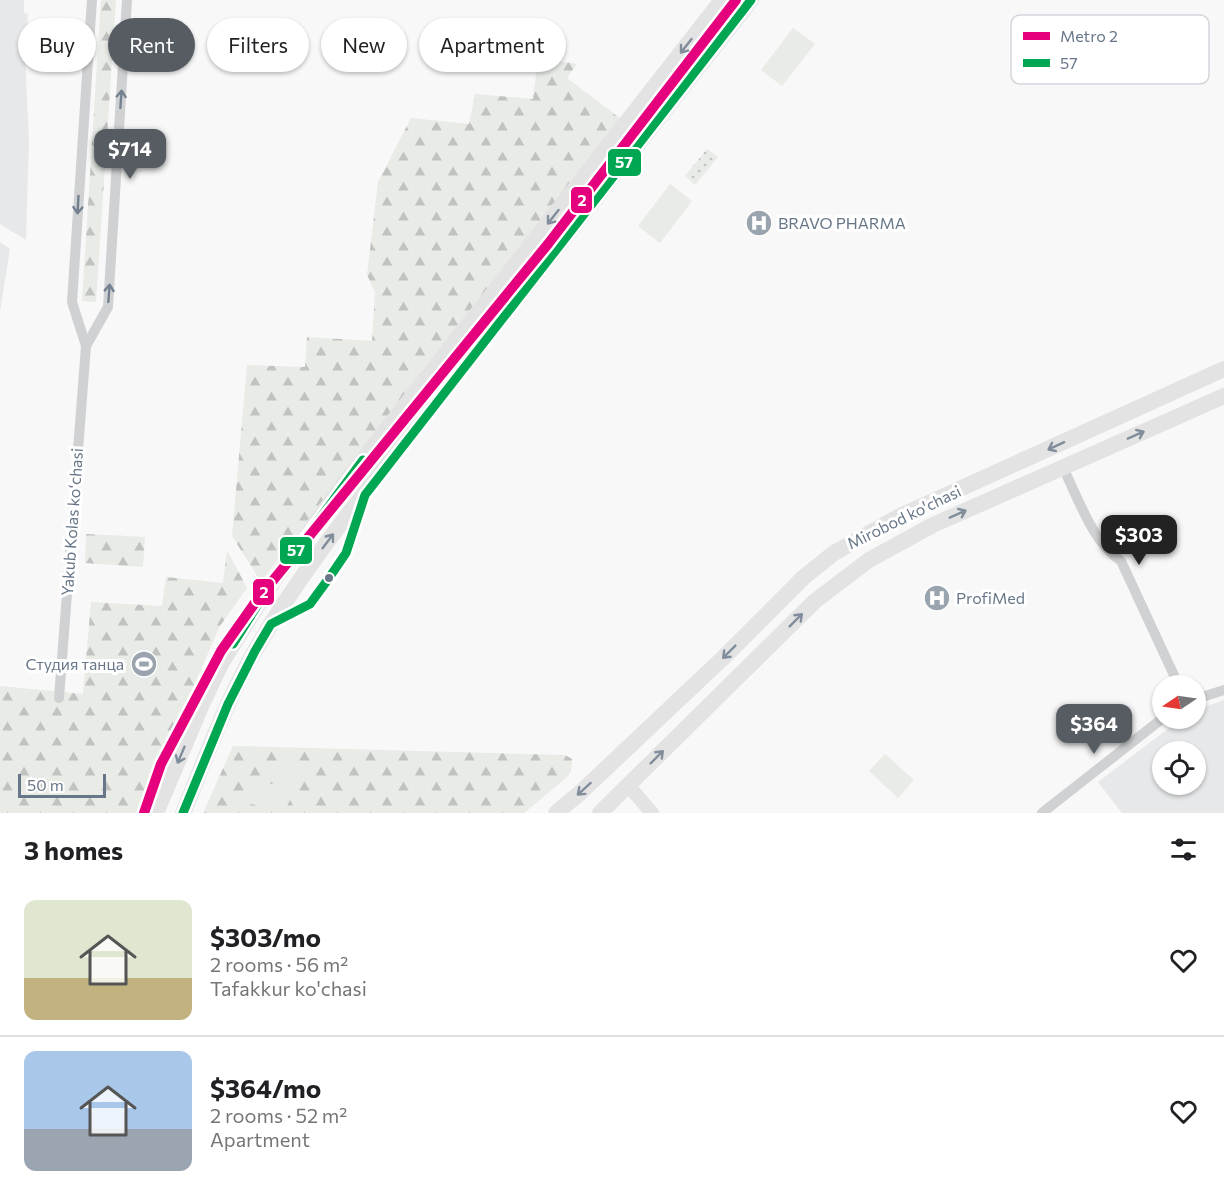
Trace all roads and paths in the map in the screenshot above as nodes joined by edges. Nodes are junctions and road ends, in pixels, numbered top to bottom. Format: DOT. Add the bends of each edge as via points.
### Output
graph roads {
  1 [pos="92,0"];
  2 [pos="127,0"];
  3 [pos="722,0"];
  4 [pos="751,0"];
  5 [pos="86,346"];
  6 [pos="1224,369"];
  7 [pos="1224,396"];
  8 [pos="1063,468"];
  9 [pos="1174,675"];
  10 [pos="1224,690"];
  11 [pos="1206,696"];
  12 [pos="59,698"];
  13 [pos="1152,727"];
  14 [pos="610,764"];
  15 [pos="628,785"];
  16 [pos="156,813"];
  17 [pos="183,813"];
  18 [pos="556,813"];
  19 [pos="600,813"];
  20 [pos="652,813"];
  21 [pos="1042,813"];
  1 -- 5 [label="street, Yakub Kolas koʻchasi, one-way" via="72,302"];
  5 -- 2 [label="street, Yakub Kolas koʻchasi, one-way" via="108,307"];
  3 -- 16 [label="main road, one-way" via="344,484 267,590 221,664"];
  17 -- 4 [label="main road, one-way" via="237,684 288,597 342,522"];
  5 -- 12 [label="street, Yakub Kolas koʻchasi"];
  6 -- 14 [label="main road, Mirobod ko'chasi, one-way" via="908,512 840,549 804,576"];
  8 -- 7 [label="main road, Mirobod ko'chasi, one-way"];
  8 -- 9 [label="street" via="1095,532 1121,561"];
  15 -- 8 [label="main road, Mirobod ko'chasi, one-way" via="815,601 853,571 909,536"];
  10 -- 11 [label="street"];
  13 -- 21 [label="street"];
  14 -- 15 [label="main road"];
  14 -- 18 [label="main road, Mirobod ko'chasi, one-way"];
  15 -- 19 [label="main road, Mirobod ko'chasi"];
  15 -- 20 [label="main road"];
}
